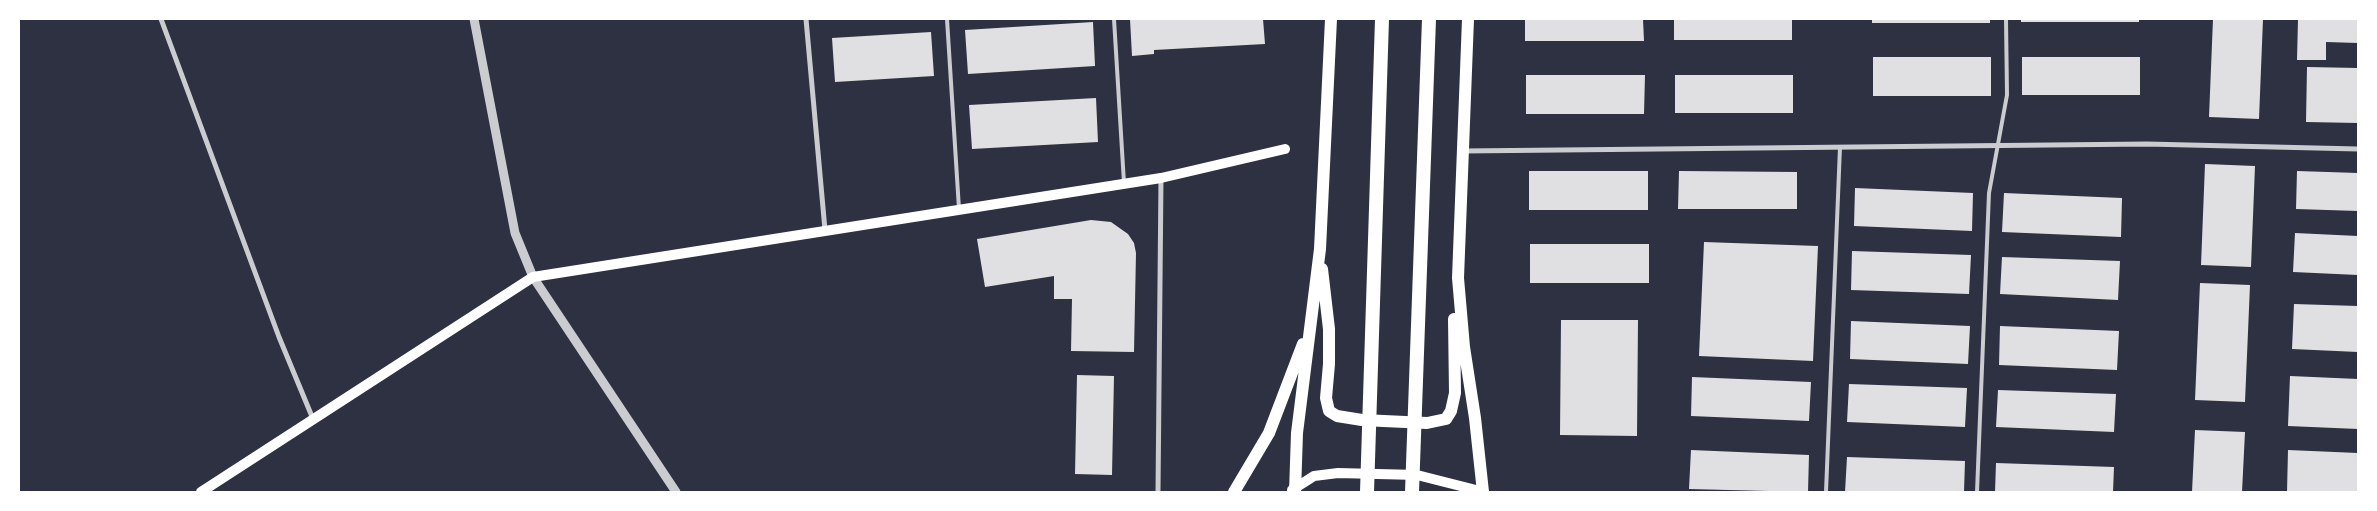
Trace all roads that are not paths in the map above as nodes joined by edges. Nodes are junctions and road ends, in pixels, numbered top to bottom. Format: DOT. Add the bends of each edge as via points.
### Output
graph roads {
  1 [pos="162,19"];
  2 [pos="474,19"];
  3 [pos="806,19"];
  4 [pos="947,19"];
  5 [pos="1114,19"];
  6 [pos="1331,19"];
  7 [pos="1382,19"];
  8 [pos="1429,19"];
  9 [pos="1468,19"];
  10 [pos="2006,19"];
  11 [pos="1997,145"];
  12 [pos="1840,147"];
  13 [pos="1284,149"];
  14 [pos="2358,149"];
  15 [pos="1463,151"];
  16 [pos="1162,178"];
  17 [pos="1124,183"];
  18 [pos="959,210"];
  19 [pos="825,230"];
  20 [pos="1320,249"];
  21 [pos="533,277"];
  22 [pos="1458,278"];
  23 [pos="1312,318"];
  24 [pos="313,419"];
  25 [pos="1293,491"];
  26 [pos="200,492"];
  27 [pos="676,492"];
  28 [pos="1158,492"];
  29 [pos="1234,492"];
  30 [pos="1367,492"];
  31 [pos="1412,492"];
  32 [pos="1484,492"];
  33 [pos="1826,492"];
  34 [pos="1976,492"];
  1 -- 24 [label="street" via="279,337"];
  2 -- 21 [label="street" via="515,233"];
  3 -- 19 [label="street"];
  4 -- 18 [label="lane"];
  5 -- 17 [label="lane"];
  6 -- 20 [label="main road"];
  7 -- 30 [label="highway"];
  8 -- 31 [label="highway"];
  9 -- 15 [label="main road"];
  10 -- 11 [label="lane" via="2007,95"];
  11 -- 12 [label="street"];
  11 -- 14 [label="street" via="2146,144"];
  11 -- 34 [label="lane" via="1989,193"];
  12 -- 15 [label="street"];
  12 -- 33 [label="lane"];
  13 -- 16 [label="main road"];
  15 -- 22 [label="main road"];
  16 -- 17 [label="main road"];
  16 -- 28 [label="street"];
  17 -- 18 [label="main road"];
  18 -- 19 [label="main road"];
  19 -- 21 [label="main road"];
  20 -- 22 [label="main road" via="1329,329 1326,398 1329,411 1347,419 1428,423 1446,419 1455,393"];
  20 -- 23 [label="main road"];
  21 -- 24 [label="main road"];
  21 -- 27 [label="street"];
  22 -- 32 [label="main road"];
  23 -- 25 [label="main road"];
  23 -- 29 [label="main road" via="1269,433"];
  24 -- 26 [label="main road"];
  25 -- 32 [label="main road" via="1314,476 1326,474 1403,474 1435,478"];
}
